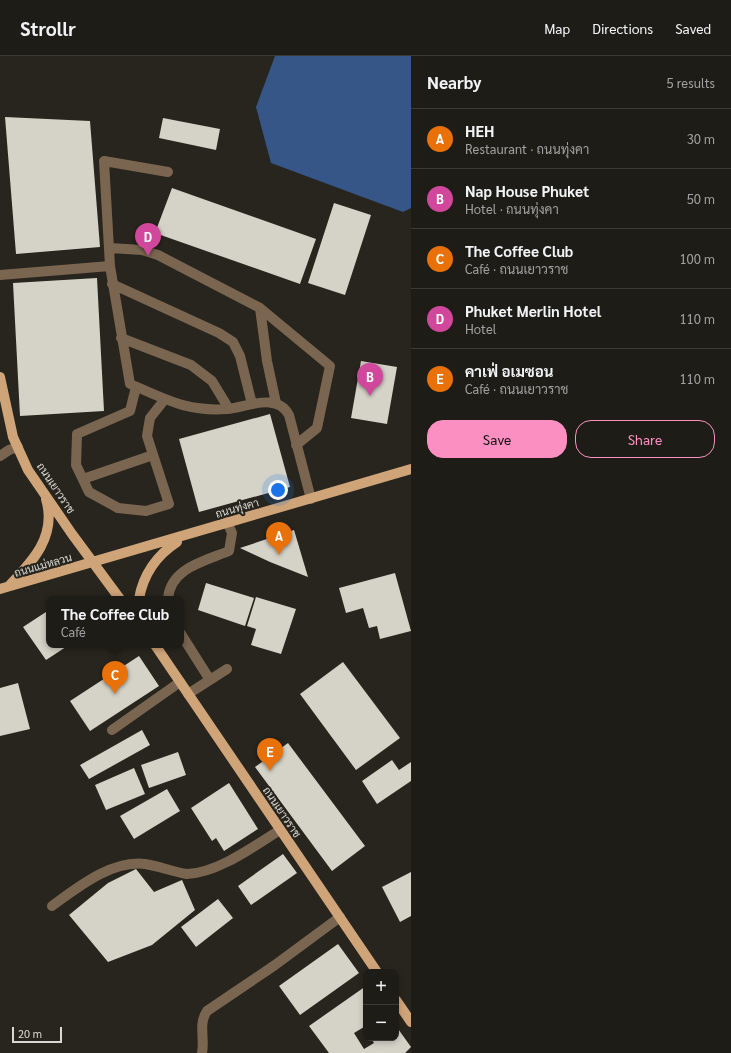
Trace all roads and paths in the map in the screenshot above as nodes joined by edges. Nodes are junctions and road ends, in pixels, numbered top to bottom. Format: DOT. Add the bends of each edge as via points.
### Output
graph roads {
  1 [pos="168,172"];
  2 [pos="110,248"];
  3 [pos="110,266"];
  4 [pos="0,275"];
  5 [pos="112,284"];
  6 [pos="260,308"];
  7 [pos="121,338"];
  8 [pos="0,377"];
  9 [pos="136,387"];
  10 [pos="164,399"];
  11 [pos="276,403"];
  12 [pos="252,404"];
  13 [pos="229,409"];
  14 [pos="296,445"];
  15 [pos="18,447"];
  16 [pos="153,455"];
  17 [pos="0,456"];
  18 [pos="411,469"];
  19 [pos="83,480"];
  20 [pos="44,493"];
  21 [pos="311,499"];
  22 [pos="227,522"];
  23 [pos="187,535"];
  24 [pos="93,563"];
  25 [pos="4,588"];
  26 [pos="118,596"];
  27 [pos="140,596"];
  28 [pos="169,596"];
  29 [pos="184,639"];
  30 [pos="157,648"];
  31 [pos="227,669"];
  32 [pos="210,680"];
  33 [pos="180,682"];
  34 [pos="188,694"];
  35 [pos="112,730"];
  36 [pos="280,830"];
  37 [pos="52,906"];
  38 [pos="340,917"];
  39 [pos="375,969"];
  40 [pos="399,1004"];
  41 [pos="411,1022"];
  42 [pos="202,1053"];
  1 -- 2 [label="street" via="104,161"];
  2 -- 3 [label="street"];
  2 -- 6 [label="street" via="142,250 158,255"];
  3 -- 4 [label="street"];
  3 -- 5 [label="street"];
  5 -- 7 [label="street"];
  5 -- 12 [label="street" via="219,333 233,342 240,356"];
  6 -- 11 [label="street"];
  6 -- 14 [label="street" via="330,366 317,428"];
  7 -- 9 [label="street" via="130,384"];
  7 -- 13 [label="street" via="191,365 212,381"];
  8 -- 15 [label="main road, ถนนเยาวราช"];
  9 -- 10 [label="street"];
  9 -- 19 [label="street" via="130,411 77,434 76,465"];
  10 -- 13 [label="street" via="186,408"];
  10 -- 16 [label="street" via="150,418 147,436"];
  11 -- 12 [label="street"];
  11 -- 14 [label="street" via="285,408 289,415"];
  12 -- 13 [label="street"];
  14 -- 21 [label="street"];
  15 -- 17 [label="street"];
  15 -- 20 [label="main road, ถนนเยาวราช" via="28,470"];
  16 -- 19 [label="street"];
  16 -- 19 [label="street" via="169,504 146,511 118,508 89,492"];
  18 -- 21 [label="main road, ถนนทุ่งคา"];
  20 -- 24 [label="main road, ถนนเยาวราช"];
  20 -- 25 [label="main road" via="49,523 45,538 31,563"];
  21 -- 22 [label="main road, ถนนทุ่งคา"];
  22 -- 23 [label="main road, ถนนทุ่งคา"];
  22 -- 28 [label="street" via="232,533 229,551 180,573 173,580"];
  23 -- 24 [label="main road, ถนนทุ่งคา"];
  23 -- 27 [label="main road" via="165,550 151,567"];
  24 -- 25 [label="main road, ถนนแม่หลวน"];
  24 -- 26 [label="main road, ถนนเยาวราช"];
  29 -- 32 [label="street"];
  30 -- 33 [label="main road, ถนนเยาวราช"];
  31 -- 32 [label="street"];
  32 -- 34 [label="street"];
  33 -- 34 [label="main road, ถนนเยาวราช"];
  33 -- 35 [label="street"];
  34 -- 36 [label="main road, ถนนเยาวราช"];
  36 -- 37 [label="street" via="221,864 193,874 145,864 126,865 79,887"];
  36 -- 38 [label="main road, ถนนเยาวราช"];
  38 -- 39 [label="main road, ถนนเยาวราช"];
  38 -- 42 [label="street" via="207,1011 202,1020"];
  40 -- 41 [label="main road"];
}
